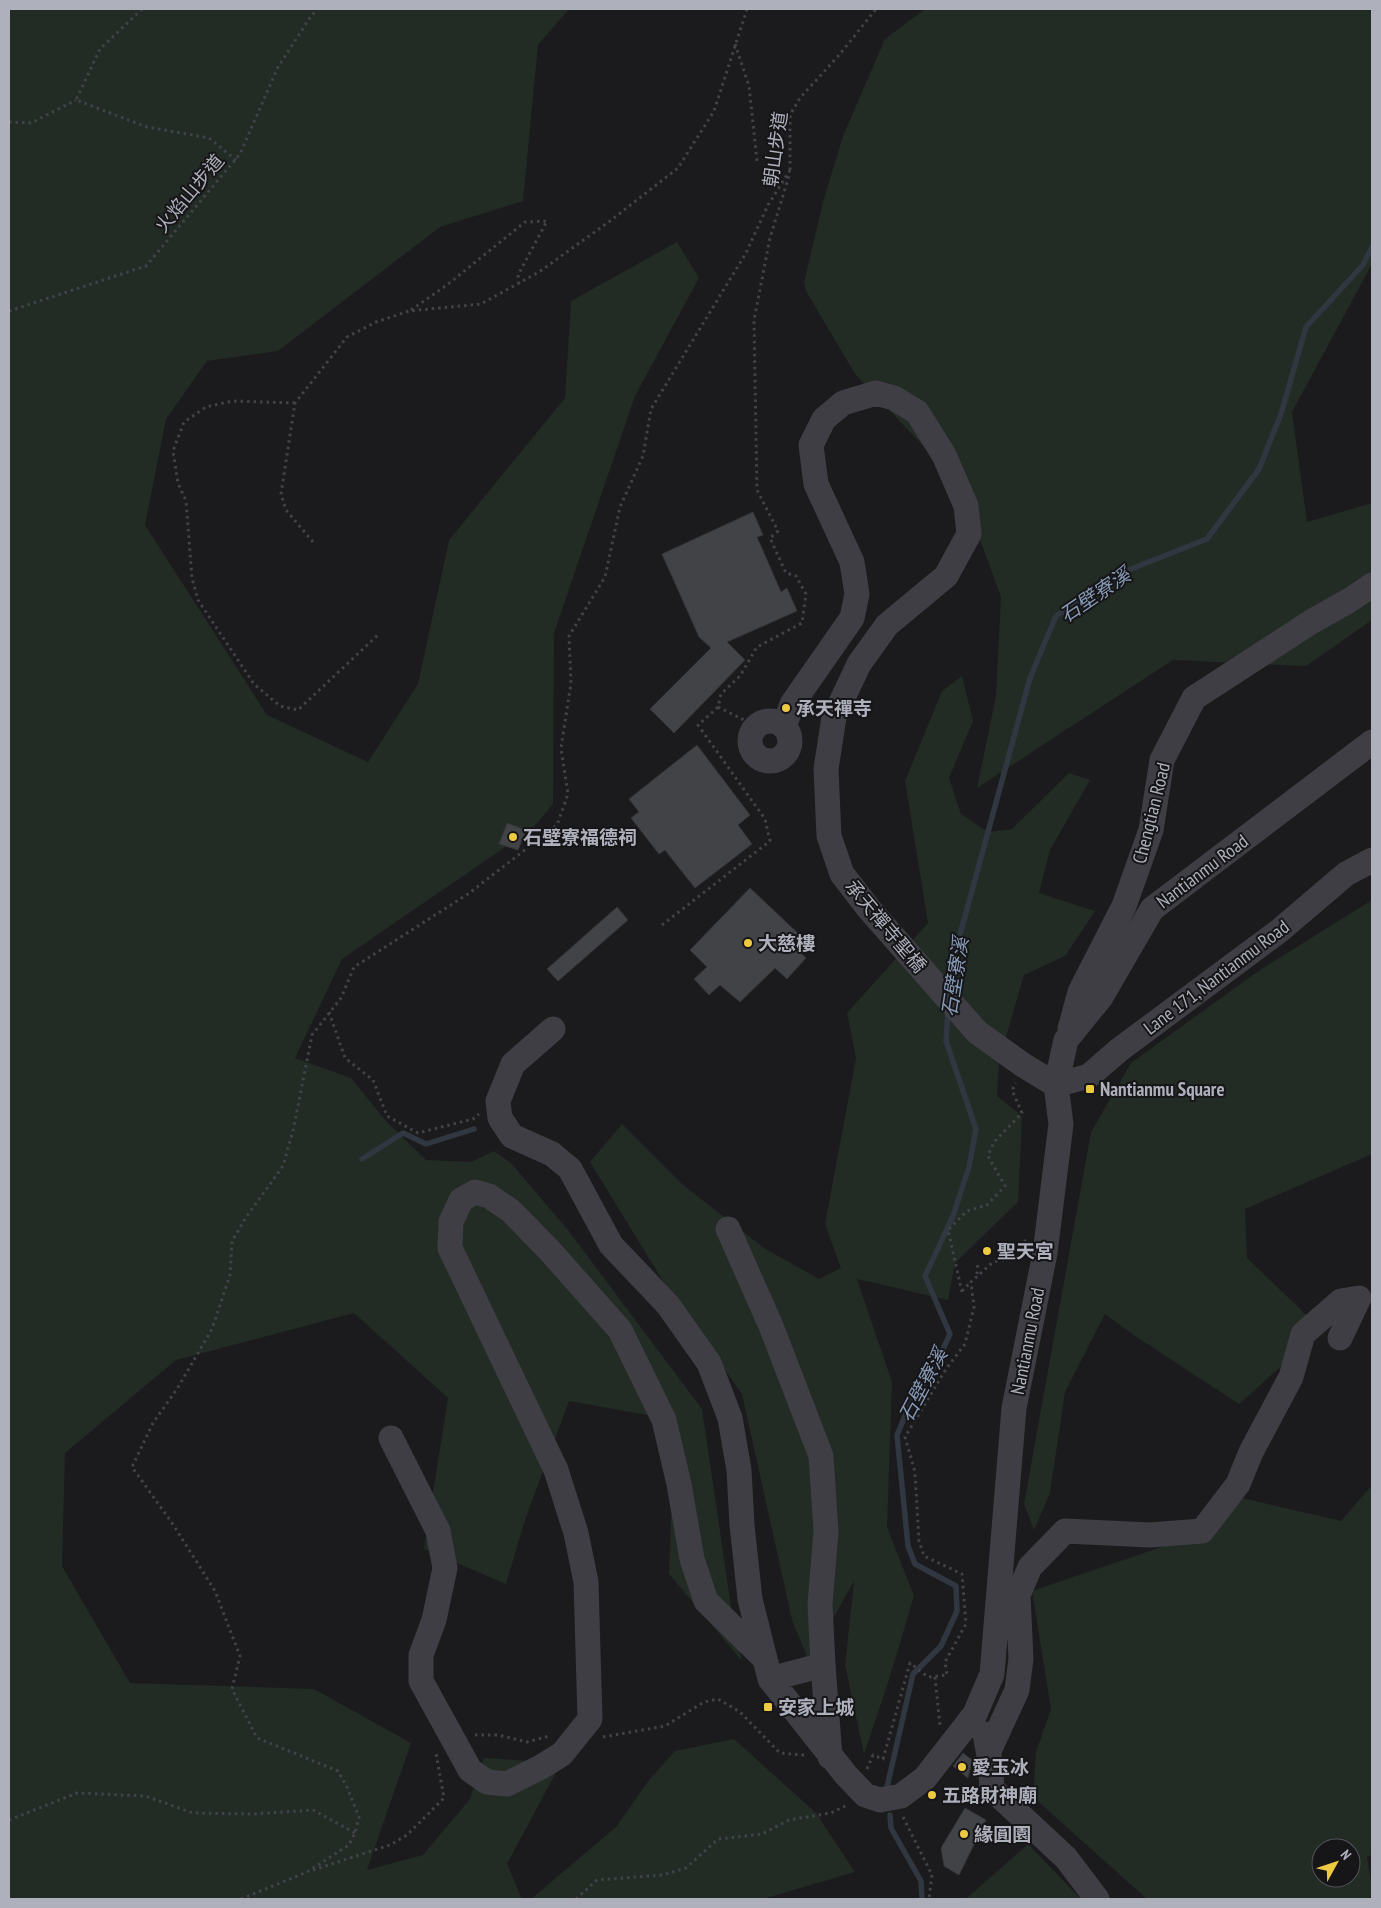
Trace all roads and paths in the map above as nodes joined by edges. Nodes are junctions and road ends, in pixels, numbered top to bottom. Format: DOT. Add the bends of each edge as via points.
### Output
graph roads {
  1 [pos="142,9"];
  2 [pos="317,9"];
  3 [pos="747,9"];
  4 [pos="876,9"];
  5 [pos="735,43"];
  6 [pos="76,100"];
  7 [pos="9,122"];
  8 [pos="236,160"];
  9 [pos="757,160"];
  10 [pos="790,170"];
  11 [pos="518,285"];
  12 [pos="9,311"];
  13 [pos="409,311"];
  14 [pos="296,403"];
  15 [pos="313,542"];
  16 [pos="1372,585"];
  17 [pos="380,633"];
  18 [pos="718,707"];
  19 [pos="788,715"];
  20 [pos="756,726"];
  21 [pos="1372,742"];
  22 [pos="1372,860"];
  23 [pos="662,925"];
  24 [pos="329,1012"];
  25 [pos="553,1029"];
  26 [pos="1066,1040"];
  27 [pos="1020,1073"];
  28 [pos="1056,1084"];
  29 [pos="498,1101"];
  30 [pos="728,1230"];
  31 [pos="1045,1253"];
  32 [pos="978,1262"];
  33 [pos="977,1275"];
  34 [pos="971,1282"];
  35 [pos="1340,1338"];
  36 [pos="391,1438"];
  37 [pos="823,1665"];
  38 [pos="766,1668"];
  39 [pos="935,1677"];
  40 [pos="975,1714"];
  41 [pos="946,1750"];
  42 [pos="989,1751"];
  43 [pos="830,1756"];
  44 [pos="883,1759"];
  45 [pos="865,1795"];
  46 [pos="901,1796"];
  47 [pos="9,1820"];
  48 [pos="355,1833"];
  49 [pos="242,1899"];
  50 [pos="576,1899"];
  51 [pos="929,1899"];
  52 [pos="1097,1899"];
  1 -- 6 [label="path" via="100,49"];
  2 -- 8 [label="path, 火焰山步道" via="278,67"];
  3 -- 5 [label="path"];
  4 -- 10 [label="path, 朝山步道" via="800,98 790,115"];
  5 -- 9 [label="path" via="749,86"];
  5 -- 11 [label="path" via="714,111 678,168 610,221"];
  6 -- 7 [label="path" via="31,122"];
  6 -- 8 [label="path" via="147,127 209,138"];
  8 -- 12 [label="path, 火焰山步道" via="146,266"];
  10 -- 18 [label="path, 朝山步道" via="770,238 754,320 757,490 778,531 770,538 786,573 796,576 806,594 802,623 758,648 740,676 721,694"];
  10 -- 24 [label="path" via="768,205 746,253 651,409 643,456 620,508 605,577 570,636 571,683 562,748 568,794 557,825 468,894 354,967 341,998"];
  11 -- 13 [label="path" via="481,304"];
  11 -- 13 [label="path" via="518,275 547,221 526,222"];
  13 -- 14 [label="path" via="376,322 347,337"];
  14 -- 15 [label="path" via="281,494 286,510"];
  14 -- 17 [label="path" via="232,401 206,407 184,422 173,451 178,483 186,501 192,578 198,600 254,684 280,706 298,710"];
  16 -- 26 [label="street, Chengtian Road" via="1194,698 1162,760 1151,830 1124,906 1080,992"];
  18 -- 20 [label="path"];
  18 -- 23 [label="path" via="698,725 765,819 770,841"];
  19 -- 20 [label="street"];
  19 -- 20 [label="street" via="789,746 782,756 770,761 763,760 752,751 750,738"];
  19 -- 27 [label="street, 承天禪寺聖橋" via="852,618 858,594 852,562 816,484 811,445 824,419 843,403 876,393 894,398 917,412 944,455 966,506 968,534 946,576 887,625 859,664 834,717 826,769 830,836 842,874 869,909 977,1032"];
  21 -- 26 [label="street, Nantianmu Road" via="1152,909 1101,997"];
  22 -- 28 [label="street, Lane 171, Nantianmu Road" via="1346,874 1279,931 1089,1076"];
  24 -- 29 [label="path" via="346,1058 373,1080 387,1116 418,1133 473,1119"];
  24 -- 48 [label="path" via="312,1035 283,1166 232,1242 230,1275 212,1329 153,1423 132,1467 215,1591 240,1656 232,1689 257,1738 338,1771 359,1817"];
  25 -- 29 [label="street" via="513,1064"];
  26 -- 28 [label="street, Nantianmu Road"];
  27 -- 28 [label="street, 承天禪寺聖橋"];
  27 -- 34 [label="path" via="1012,1090 1022,1113 994,1142 988,1156 1004,1186 987,1206 967,1211 948,1230 962,1292"];
  28 -- 31 [label="street, Nantianmu Road" via="1061,1124"];
  29 -- 38 [label="street" via="500,1118 512,1136 552,1154 570,1169 611,1245 668,1305 709,1363 730,1418 739,1470 750,1599"];
  30 -- 37 [label="street" via="771,1326 821,1456 826,1531 820,1604"];
  31 -- 33 [label="path" via="993,1262"];
  31 -- 40 [label="street, Nantianmu Road" via="1014,1408 992,1674"];
  32 -- 33 [label="path"];
  33 -- 34 [label="path"];
  34 -- 39 [label="path" via="974,1307 965,1344 946,1368 905,1438 915,1472 919,1540 924,1556 962,1574 966,1624 945,1662 946,1675"];
  35 -- 42 [label="street" via="1358,1298 1341,1301 1303,1334 1291,1377 1251,1452 1238,1484 1202,1532 1150,1535 1064,1531 1030,1567 1018,1595 1021,1659 1017,1690"];
  36 -- 38 [label="street" via="438,1530 445,1568 434,1620 421,1655 421,1681 470,1770 487,1782 507,1784 562,1754 590,1719 586,1582 576,1533 556,1470 450,1248 451,1222 461,1200 475,1192 489,1196 511,1211 620,1330 664,1420 692,1559 706,1601"];
  37 -- 38 [label="street"];
  37 -- 43 [label="street"];
  38 -- 43 [label="street"];
  39 -- 41 [label="path" via="940,1727 943,1730 936,1742"];
  39 -- 44 [label="path" via="928,1677 910,1662"];
  40 -- 41 [label="street, Nantianmu Road"];
  40 -- 42 [label="street"];
  41 -- 46 [label="street, Nantianmu Road" via="925,1778"];
  42 -- 52 [label="street" via="992,1790 1066,1858"];
  43 -- 45 [label="street"];
  45 -- 46 [label="street" via="880,1800"];
  45 -- 50 [label="path" via="831,1814 789,1820 762,1834 718,1839 686,1868 663,1875 598,1880"];
  46 -- 51 [label="path" via="903,1818 932,1874"];
  47 -- 48 [label="path" via="77,1793 135,1795 193,1813 254,1814 313,1810"];
  48 -- 49 [label="path" via="348,1845 307,1872"];
}
